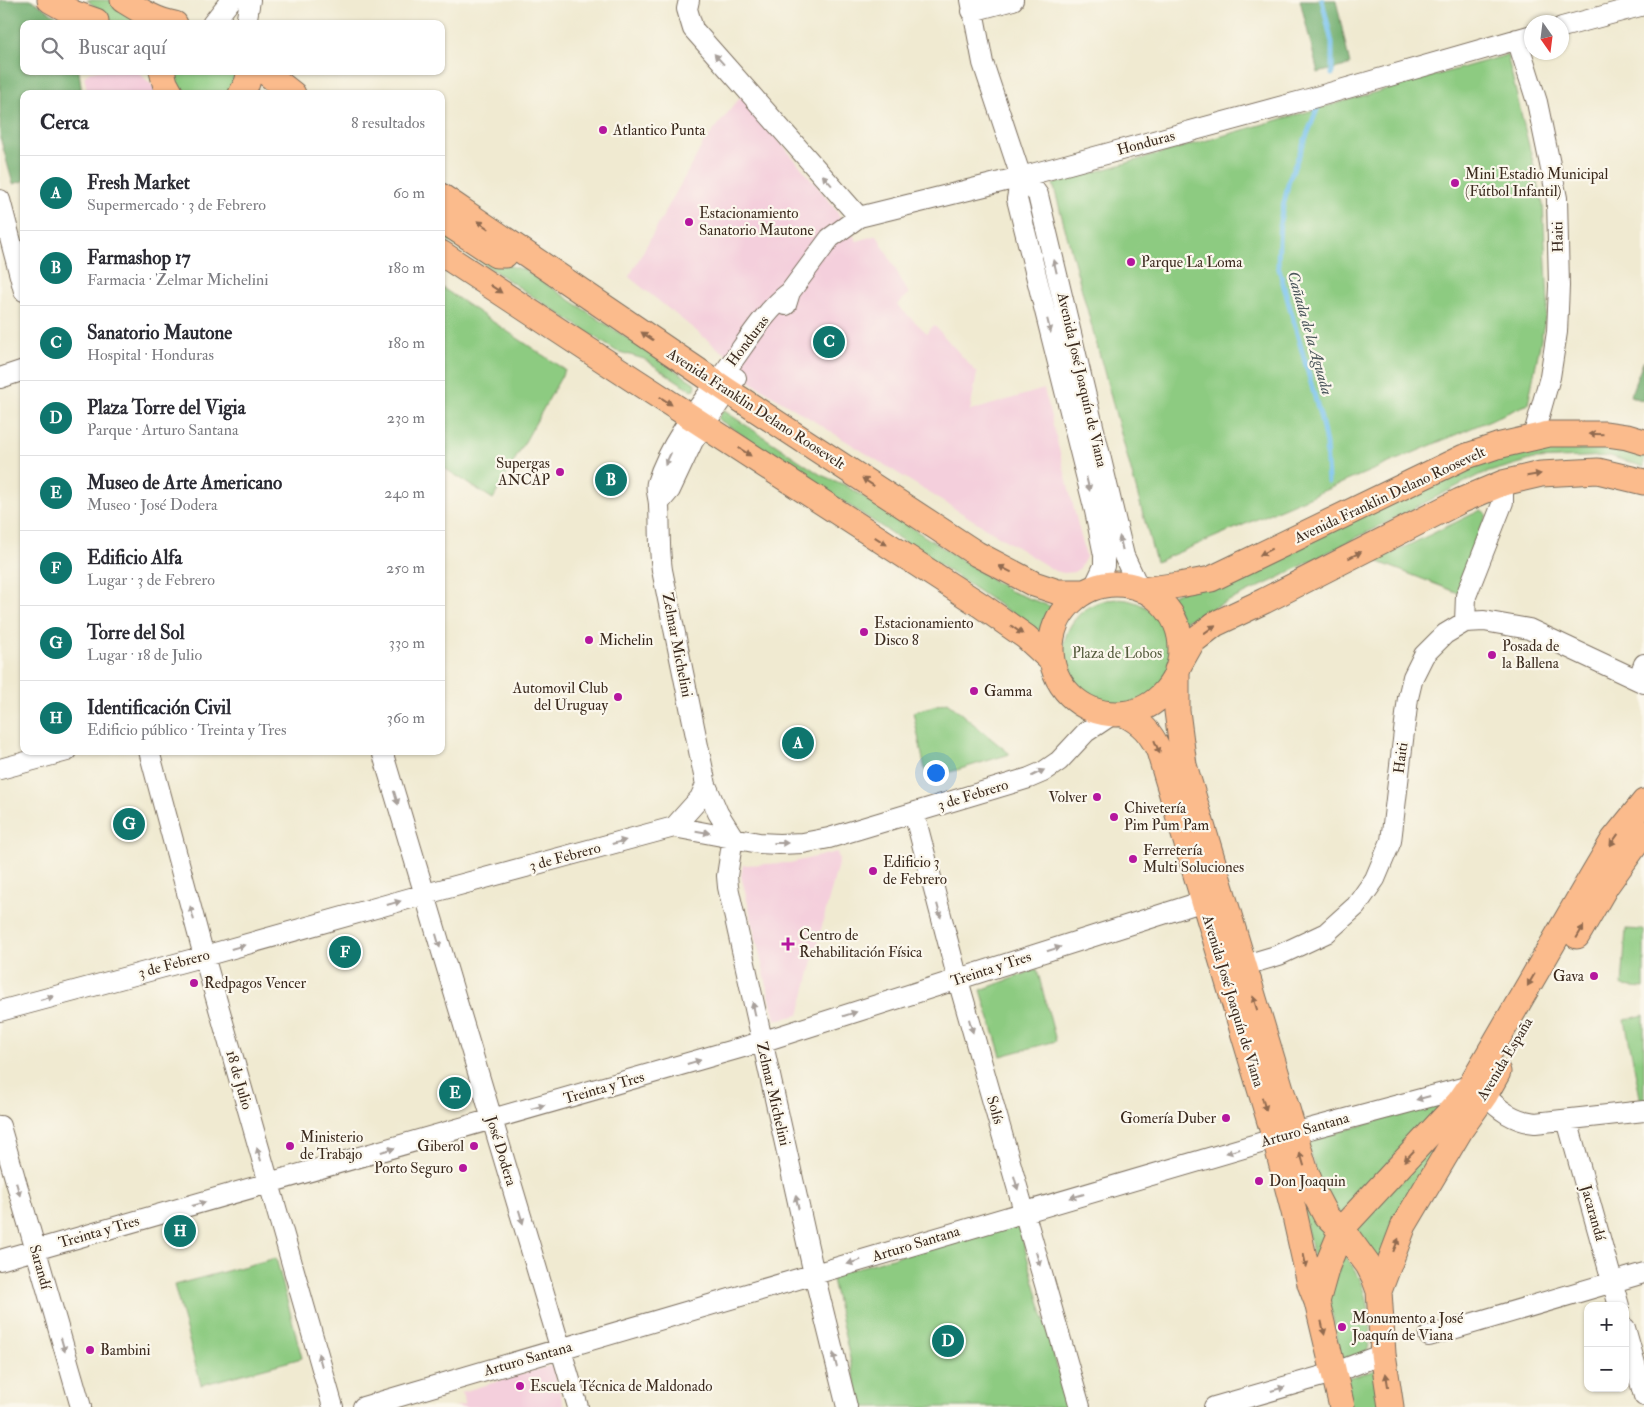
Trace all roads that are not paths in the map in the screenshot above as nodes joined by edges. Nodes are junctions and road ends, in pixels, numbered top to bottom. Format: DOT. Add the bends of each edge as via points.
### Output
graph roads {
  1 [pos="50,0"];
  2 [pos="72,0"];
  3 [pos="123,0"];
  4 [pos="230,0"];
  5 [pos="250,0"];
  6 [pos="690,0"];
  7 [pos="1013,0"];
  8 [pos="1644,5"];
  9 [pos="971,6"];
  10 [pos="92,20"];
  11 [pos="96,20"];
  12 [pos="161,20"];
  13 [pos="215,20"];
  14 [pos="247,20"];
  15 [pos="1569,25"];
  16 [pos="1524,37"];
  17 [pos="1529,60"];
  18 [pos="249,75"];
  19 [pos="269,75"];
  20 [pos="244,90"];
  21 [pos="288,90"];
  22 [pos="1021,177"];
  23 [pos="445,199"];
  24 [pos="0,200"];
  25 [pos="859,217"];
  26 [pos="445,222"];
  27 [pos="524,254"];
  28 [pos="445,255"];
  29 [pos="20,276"];
  30 [pos="20,371"];
  31 [pos="0,378"];
  32 [pos="722,387"];
  33 [pos="1074,389"];
  34 [pos="698,422"];
  35 [pos="1533,437"];
  36 [pos="1644,442"];
  37 [pos="1503,482"];
  38 [pos="1644,482"];
  39 [pos="1141,589"];
  40 [pos="1089,590"];
  41 [pos="1465,622"];
  42 [pos="1051,660"];
  43 [pos="1178,668"];
  44 [pos="1642,676"];
  45 [pos="1118,714"];
  46 [pos="52,755"];
  47 [pos="150,755"];
  48 [pos="383,755"];
  49 [pos="0,769"];
  50 [pos="706,785"];
  51 [pos="1644,802"];
  52 [pos="914,813"];
  53 [pos="674,827"];
  54 [pos="1644,833"];
  55 [pos="733,837"];
  56 [pos="425,894"];
  57 [pos="1204,901"];
  58 [pos="204,956"];
  59 [pos="1234,968"];
  60 [pos="958,980"];
  61 [pos="0,1011"];
  62 [pos="761,1042"];
  63 [pos="1478,1090"];
  64 [pos="1644,1111"];
  65 [pos="491,1120"];
  66 [pos="1567,1120"];
  67 [pos="0,1126"];
  68 [pos="1284,1136"];
  69 [pos="268,1184"];
  70 [pos="1025,1212"];
  71 [pos="1341,1232"];
  72 [pos="35,1250"];
  73 [pos="0,1260"];
  74 [pos="1644,1273"];
  75 [pos="814,1274"];
  76 [pos="1612,1282"];
  77 [pos="1379,1291"];
  78 [pos="1317,1302"];
  79 [pos="1618,1302"];
  80 [pos="1428,1336"];
  81 [pos="1629,1342"];
  82 [pos="561,1350"];
  83 [pos="1383,1354"];
  84 [pos="1333,1374"];
  85 [pos="1644,1396"];
  86 [pos="81,1407"];
  87 [pos="333,1407"];
  88 [pos="364,1407"];
  89 [pos="578,1407"];
  90 [pos="847,1407"];
  91 [pos="1080,1407"];
  92 [pos="1214,1407"];
  93 [pos="1342,1407"];
  94 [pos="1392,1407"];
  1 -- 10 [label="main road" via="73,14"];
  2 -- 11 [label="main road"];
  3 -- 12 [label="main road"];
  4 -- 13 [label="street"];
  5 -- 14 [label="street"];
  25 -- 6 [label="street, one-way" via="693,29 687,9"];
  7 -- 9 [label="street"];
  8 -- 15 [label="street"];
  9 -- 22 [label="street, Avenida José Joaquín de Viana" via="983,63"];
  16 -- 22 [label="street, Honduras"];
  17 -- 35 [label="street, Haiti" via="1557,198 1557,332 1550,377"];
  18 -- 20 [label="main road"];
  19 -- 21 [label="main road"];
  22 -- 25 [label="street, Honduras"];
  22 -- 33 [label="street, Avenida José Joaquín de Viana" via="1017,199"];
  27 -- 23 [label="main road, Avenida Franklin Delano Roosevelt, one-way"];
  24 -- 29 [label="street"];
  25 -- 32 [label="street, Honduras" via="830,238 790,292 777,302"];
  26 -- 27 [label="main road" via="496,254"];
  32 -- 27 [label="main road, Avenida Franklin Delano Roosevelt, one-way"];
  28 -- 34 [label="main road, one-way"];
  30 -- 31 [label="street"];
  32 -- 34 [label="street, Honduras"];
  40 -- 32 [label="main road, Avenida Franklin Delano Roosevelt, one-way" via="1058,592 1034,584 976,554"];
  39 -- 33 [label="street, Avenida José Joaquín de Viana, one-way" via="1124,556"];
  33 -- 40 [label="street, Avenida José Joaquín de Viana, one-way" via="1104,555 1104,566"];
  34 -- 42 [label="main road, one-way" via="982,606 1026,637"];
  34 -- 50 [label="street, Zelmar Michelini" via="690,448 670,490 659,504 659,550"];
  36 -- 35 [label="main road, Avenida Franklin Delano Roosevelt, one-way" via="1606,434"];
  35 -- 39 [label="main road, Avenida Franklin Delano Roosevelt, one-way" via="1464,457 1211,579"];
  37 -- 38 [label="main road, one-way" via="1541,474 1598,471"];
  37 -- 41 [label="street" via="1503,502 1466,596"];
  43 -- 37 [label="main road, one-way" via="1192,642 1215,624"];
  39 -- 40 [label="main road" via="1119,585"];
  39 -- 43 [label="main road" via="1158,599 1178,629 1181,647"];
  40 -- 42 [label="main road" via="1060,614 1050,644"];
  41 -- 44 [label="street" via="1484,621 1529,629"];
  41 -- 59 [label="street, Haiti" via="1446,634 1424,655 1413,677 1391,841 1375,879 1356,906 1326,933 1279,955"];
  42 -- 45 [label="main road" via="1058,680 1071,697 1085,707"];
  43 -- 45 [label="main road" via="1170,685 1154,702 1140,710"];
  43 -- 59 [label="main road, Avenida José Joaquín de Viana" via="1178,711 1184,765"];
  52 -- 45 [label="street, 3 de Febrero, one-way" via="1043,772 1067,754 1086,732"];
  45 -- 57 [label="main road, Avenida José Joaquín de Viana, one-way" via="1146,728 1159,751"];
  46 -- 49 [label="street"];
  58 -- 47 [label="street, 18 de Julio, one-way"];
  48 -- 56 [label="street, José Dodera, one-way"];
  50 -- 53 [label="street" via="700,798"];
  50 -- 55 [label="street, Zelmar Michelini"];
  51 -- 63 [label="main road, Avenida España, one-way" via="1601,861"];
  55 -- 52 [label="street, 3 de Febrero, one-way" via="779,844 803,843"];
  52 -- 60 [label="street, Solís, one-way"];
  53 -- 55 [label="street, 3 de Febrero, one-way"];
  56 -- 53 [label="street, 3 de Febrero, one-way"];
  63 -- 54 [label="main road, Avenida España, one-way" via="1606,886"];
  62 -- 55 [label="street, Zelmar Michelini, one-way" via="728,887"];
  58 -- 56 [label="street, 3 de Febrero, one-way"];
  56 -- 65 [label="street, José Dodera, one-way"];
  57 -- 59 [label="main road, Avenida José Joaquín de Viana"];
  60 -- 57 [label="street, Treinta y Tres, one-way"];
  61 -- 58 [label="street, 3 de Febrero, one-way"];
  69 -- 58 [label="street, 18 de Julio, one-way"];
  59 -- 68 [label="main road, Avenida José Joaquín de Viana"];
  62 -- 60 [label="street, Treinta y Tres, one-way"];
  60 -- 70 [label="street, Solís, one-way"];
  65 -- 62 [label="street, Treinta y Tres, one-way"];
  75 -- 62 [label="street, Zelmar Michelini, one-way"];
  63 -- 66 [label="street" via="1495,1106 1522,1122"];
  63 -- 68 [label="street, Arturo Santana, one-way"];
  63 -- 71 [label="main road, Avenida España, one-way" via="1459,1102"];
  77 -- 63 [label="main road, Avenida España, one-way" via="1404,1226 1461,1129"];
  64 -- 66 [label="street"];
  69 -- 65 [label="street, Treinta y Tres, one-way"];
  65 -- 82 [label="street, José Dodera, one-way"];
  66 -- 76 [label="street, Jacarandá"];
  67 -- 72 [label="street, Sarandí, one-way"];
  68 -- 70 [label="street, Arturo Santana, one-way"];
  71 -- 68 [label="main road, Avenida José Joaquín de Viana, one-way" via="1326,1216 1305,1169"];
  68 -- 78 [label="main road, Avenida José Joaquín de Viana, one-way" via="1294,1212"];
  72 -- 69 [label="street, Treinta y Tres, one-way"];
  87 -- 69 [label="street, 18 de Julio, one-way"];
  70 -- 75 [label="street, Arturo Santana, one-way"];
  70 -- 91 [label="street, Solís, one-way"];
  71 -- 77 [label="main road, Avenida José Joaquín de Viana" via="1368,1265"];
  71 -- 78 [label="main road, Avenida José Joaquín de Viana"];
  72 -- 73 [label="street, Treinta y Tres"];
  72 -- 86 [label="street, Sarandí, one-way"];
  74 -- 76 [label="street"];
  75 -- 82 [label="street, Arturo Santana"];
  90 -- 75 [label="street, Zelmar Michelini, one-way"];
  76 -- 79 [label="street, Jacarandá"];
  76 -- 80 [label="street"];
  77 -- 83 [label="main road, Avenida José Joaquín de Viana"];
  78 -- 84 [label="main road, Avenida José Joaquín de Viana, one-way"];
  81 -- 85 [label="street"];
  82 -- 88 [label="street, Arturo Santana"];
  82 -- 89 [label="street, José Dodera"];
  83 -- 84 [label="street"];
  94 -- 83 [label="main road, Avenida José Joaquín de Viana, one-way"];
  92 -- 84 [label="street, one-way"];
  84 -- 93 [label="main road, Avenida José Joaquín de Viana"];
}
